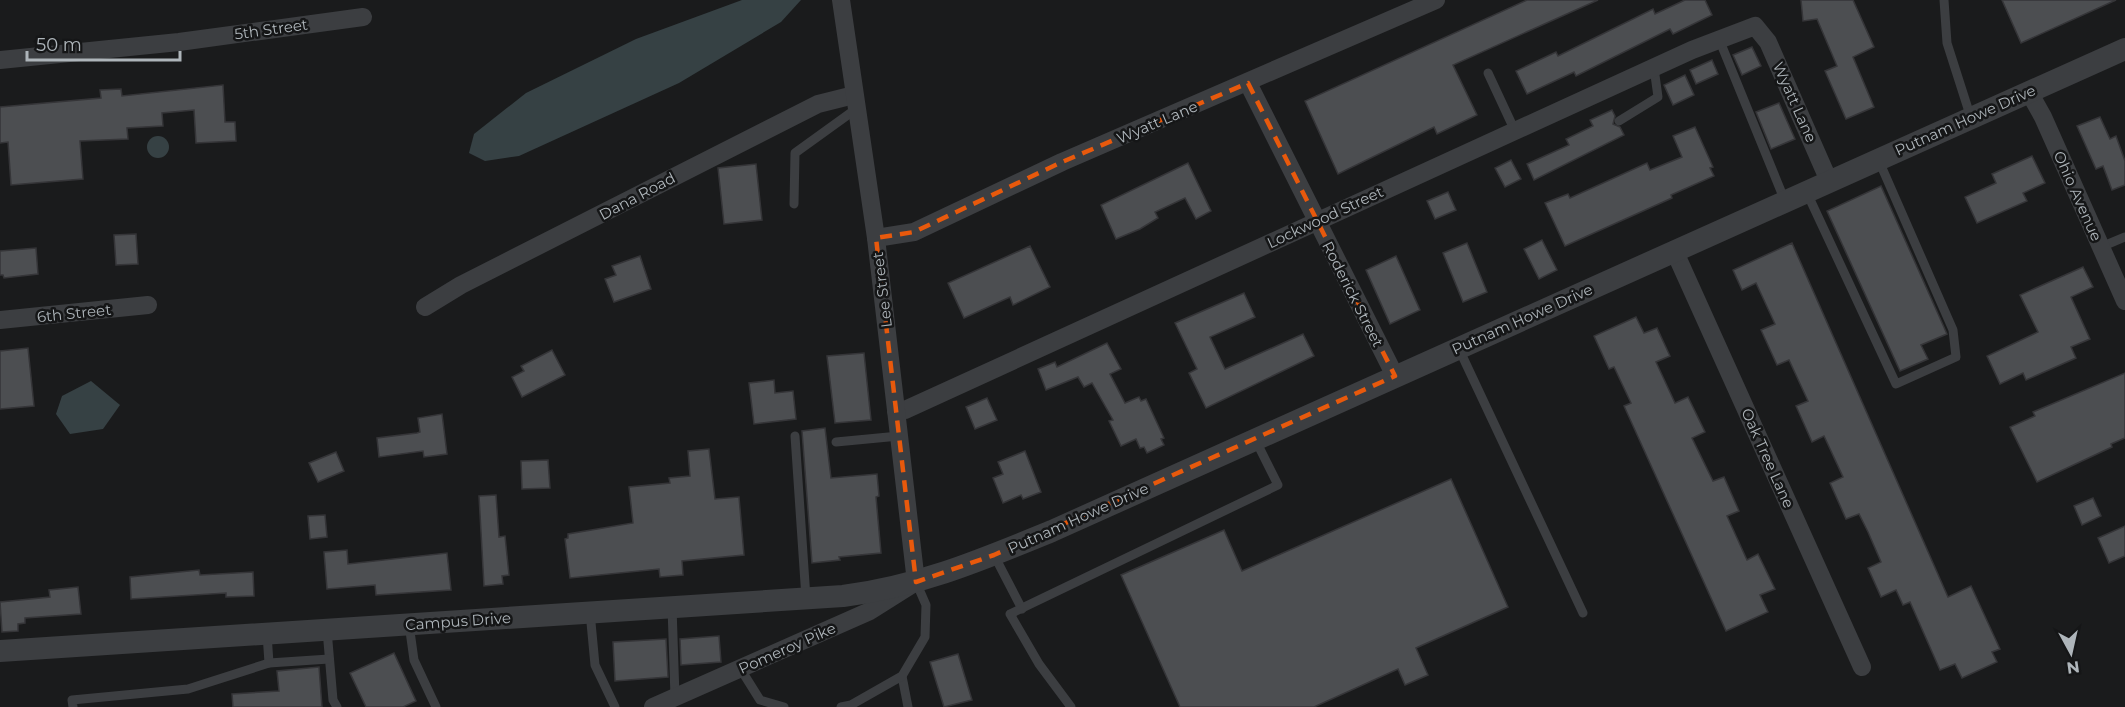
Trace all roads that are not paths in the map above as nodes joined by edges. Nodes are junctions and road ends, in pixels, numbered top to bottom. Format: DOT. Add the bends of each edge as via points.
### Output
graph roads {
  1 [pos="841,0"];
  2 [pos="1436,0"];
  3 [pos="1944,0"];
  4 [pos="363,17"];
  5 [pos="1755,26"];
  6 [pos="1719,39"];
  7 [pos="2125,49"];
  8 [pos="0,60"];
  9 [pos="1654,68"];
  10 [pos="1488,74"];
  11 [pos="1248,83"];
  12 [pos="2029,92"];
  13 [pos="855,102"];
  14 [pos="1971,118"];
  15 [pos="1619,121"];
  16 [pos="1515,131"];
  17 [pos="1878,159"];
  18 [pos="1829,181"];
  19 [pos="1806,191"];
  20 [pos="1785,201"];
  21 [pos="794,204"];
  22 [pos="1316,222"];
  23 [pos="2125,237"];
  24 [pos="876,238"];
  25 [pos="2101,247"];
  26 [pos="1674,250"];
  27 [pos="2125,301"];
  28 [pos="148,305"];
  29 [pos="425,307"];
  30 [pos="0,320"];
  31 [pos="1458,347"];
  32 [pos="1395,376"];
  33 [pos="896,411"];
  34 [pos="795,436"];
  35 [pos="899,436"];
  36 [pos="1255,439"];
  37 [pos="836,442"];
  38 [pos="994,555"];
  39 [pos="916,582"];
  40 [pos="806,598"];
  41 [pos="672,607"];
  42 [pos="1022,609"];
  43 [pos="590,612"];
  44 [pos="1583,613"];
  45 [pos="409,624"];
  46 [pos="327,630"];
  47 [pos="267,634"];
  48 [pos="0,651"];
  49 [pos="329,659"];
  50 [pos="269,663"];
  51 [pos="1862,667"];
  52 [pos="740,668"];
  53 [pos="902,676"];
  54 [pos="675,697"];
  55 [pos="779,706"];
  56 [pos="73,707"];
  57 [pos="337,707"];
  58 [pos="436,707"];
  59 [pos="615,707"];
  60 [pos="653,707"];
  61 [pos="842,707"];
  62 [pos="908,707"];
  63 [pos="1071,707"];
  1 -- 13 [label="street, Lee Street"];
  2 -- 11 [label="street, Wyatt Lane"];
  3 -- 14 [label="lane" via="1947,43"];
  4 -- 8 [label="street, 5th Street" via="179,42"];
  5 -- 6 [label="street, Lockwood Street"];
  5 -- 18 [label="street, Wyatt Lane" via="1768,42"];
  6 -- 9 [label="street, Lockwood Street"];
  6 -- 20 [label="lane"];
  7 -- 12 [label="street, Putnam Howe Drive"];
  9 -- 15 [label="lane" via="1658,97"];
  9 -- 16 [label="street, Lockwood Street"];
  10 -- 16 [label="lane"];
  11 -- 22 [label="street, Roderick Street"];
  11 -- 24 [label="street, Wyatt Lane" via="1062,162 914,232"];
  12 -- 14 [label="street, Putnam Howe Drive"];
  12 -- 25 [label="street, Ohio Avenue"];
  13 -- 21 [label="lane" via="795,153"];
  13 -- 24 [label="street, Lee Street"];
  13 -- 29 [label="street, Dana Road" via="818,104 461,285"];
  14 -- 17 [label="street, Putnam Howe Drive"];
  16 -- 22 [label="street, Lockwood Street"];
  17 -- 18 [label="street, Putnam Howe Drive"];
  17 -- 19 [label="lane" via="1953,330 1956,357 1896,384"];
  18 -- 19 [label="street, Putnam Howe Drive"];
  19 -- 20 [label="street, Putnam Howe Drive"];
  20 -- 26 [label="street, Putnam Howe Drive"];
  22 -- 32 [label="street, Roderick Street"];
  22 -- 33 [label="street, Lockwood Street"];
  23 -- 25 [label="lane"];
  24 -- 33 [label="street, Lee Street"];
  25 -- 27 [label="street, Ohio Avenue"];
  26 -- 31 [label="street, Putnam Howe Drive"];
  26 -- 51 [label="street, Oak Tree Lane"];
  28 -- 30 [label="street, 6th Street"];
  31 -- 32 [label="street, Putnam Howe Drive"];
  31 -- 44 [label="lane"];
  32 -- 36 [label="street, Putnam Howe Drive"];
  33 -- 35 [label="street, Lee Street"];
  34 -- 40 [label="lane"];
  35 -- 37 [label="lane"];
  35 -- 39 [label="street, Lee Street"];
  36 -- 38 [label="street, Putnam Howe Drive"];
  36 -- 42 [label="lane" via="1278,485"];
  38 -- 39 [label="street, Putnam Howe Drive"];
  38 -- 42 [label="lane"];
  39 -- 40 [label="street, Campus Drive" via="875,591"];
  39 -- 52 [label="street, Pomeroy Pike" via="870,611"];
  39 -- 53 [label="lane" via="926,604 925,637"];
  40 -- 41 [label="street, Campus Drive"];
  41 -- 43 [label="street, Campus Drive"];
  41 -- 54 [label="lane"];
  42 -- 63 [label="lane" via="1010,614 1039,664"];
  43 -- 45 [label="street, Campus Drive"];
  43 -- 59 [label="lane" via="595,665"];
  45 -- 46 [label="street, Campus Drive"];
  45 -- 58 [label="lane" via="414,660"];
  46 -- 47 [label="street, Campus Drive"];
  46 -- 49 [label="lane"];
  47 -- 48 [label="street, Campus Drive"];
  47 -- 50 [label="lane"];
  49 -- 50 [label="lane"];
  49 -- 57 [label="lane"];
  50 -- 56 [label="lane" via="188,689 72,700"];
  52 -- 54 [label="street, Pomeroy Pike"];
  52 -- 55 [label="lane" via="760,700"];
  53 -- 61 [label="lane"];
  53 -- 62 [label="lane"];
  54 -- 60 [label="street, Pomeroy Pike"];
}
